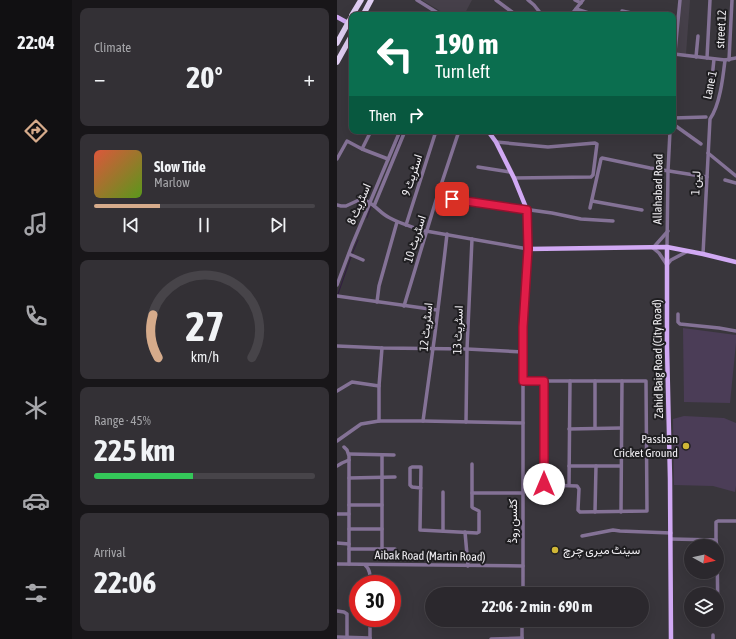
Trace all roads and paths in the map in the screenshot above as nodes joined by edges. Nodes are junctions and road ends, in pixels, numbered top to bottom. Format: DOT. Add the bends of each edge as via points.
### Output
graph roads {
  1 [pos="361,0"];
  2 [pos="371,0"];
  3 [pos="417,0"];
  4 [pos="496,0"];
  5 [pos="528,0"];
  6 [pos="575,0"];
  7 [pos="680,0"];
  8 [pos="710,0"];
  9 [pos="732,0"];
  10 [pos="582,2"];
  11 [pos="576,9"];
  12 [pos="622,11"];
  13 [pos="354,12"];
  14 [pos="365,12"];
  15 [pos="436,12"];
  16 [pos="512,12"];
  17 [pos="540,12"];
  18 [pos="574,12"];
  19 [pos="586,12"];
  20 [pos="627,12"];
  21 [pos="337,17"];
  22 [pos="348,23"];
  23 [pos="676,24"];
  24 [pos="698,36"];
  25 [pos="349,42"];
  26 [pos="337,43"];
  27 [pos="676,54"];
  28 [pos="696,57"];
  29 [pos="707,58"];
  30 [pos="736,58"];
  31 [pos="714,59"];
  32 [pos="727,60"];
  33 [pos="337,62"];
  34 [pos="711,88"];
  35 [pos="714,114"];
  36 [pos="705,117"];
  37 [pos="676,118"];
  38 [pos="676,126"];
  39 [pos="370,134"];
  40 [pos="399,134"];
  41 [pos="404,134"];
  42 [pos="435,134"];
  43 [pos="458,134"];
  44 [pos="490,134"];
  45 [pos="670,134"];
  46 [pos="496,142"];
  47 [pos="701,144"];
  48 [pos="362,149"];
  49 [pos="708,153"];
  50 [pos="337,159"];
  51 [pos="388,159"];
  52 [pos="478,167"];
  53 [pos="668,171"];
  54 [pos="736,171"];
  55 [pos="510,172"];
  56 [pos="731,172"];
  57 [pos="736,176"];
  58 [pos="707,177"];
  59 [pos="513,178"];
  60 [pos="725,180"];
  61 [pos="736,183"];
  62 [pos="437,197"];
  63 [pos="592,201"];
  64 [pos="370,202"];
  65 [pos="337,205"];
  66 [pos="376,207"];
  67 [pos="590,208"];
  68 [pos="527,210"];
  69 [pos="642,210"];
  70 [pos="613,220"];
  71 [pos="397,222"];
  72 [pos="406,225"];
  73 [pos="428,231"];
  74 [pos="668,231"];
  75 [pos="447,234"];
  76 [pos="473,239"];
  77 [pos="653,248"];
  78 [pos="667,248"];
  79 [pos="528,249"];
  80 [pos="688,251"];
  81 [pos="351,254"];
  82 [pos="703,254"];
  83 [pos="363,260"];
  84 [pos="736,262"];
  85 [pos="667,265"];
  86 [pos="337,285"];
  87 [pos="338,296"];
  88 [pos="377,302"];
  89 [pos="404,306"];
  90 [pos="437,310"];
  91 [pos="678,314"];
  92 [pos="736,331"];
  93 [pos="337,346"];
  94 [pos="382,348"];
  95 [pos="434,348"];
  96 [pos="467,349"];
  97 [pos="523,352"];
  98 [pos="523,381"];
  99 [pos="544,381"];
  100 [pos="570,381"];
  101 [pos="595,381"];
  102 [pos="621,381"];
  103 [pos="379,386"];
  104 [pos="337,391"];
  105 [pos="379,421"];
  106 [pos="423,421"];
  107 [pos="466,422"];
  108 [pos="523,423"];
  109 [pos="569,428"];
  110 [pos="595,428"];
  111 [pos="621,428"];
  112 [pos="337,441"];
  113 [pos="344,447"];
  114 [pos="349,454"];
  115 [pos="382,455"];
  116 [pos="395,455"];
  117 [pos="349,460"];
  118 [pos="472,464"];
  119 [pos="337,466"];
  120 [pos="569,466"];
  121 [pos="596,466"];
  122 [pos="621,466"];
  123 [pos="382,477"];
  124 [pos="395,477"];
  125 [pos="349,478"];
  126 [pos="569,485"];
  127 [pos="421,488"];
  128 [pos="443,492"];
  129 [pos="472,493"];
  130 [pos="523,493"];
  131 [pos="349,505"];
  132 [pos="382,505"];
  133 [pos="595,512"];
  134 [pos="621,512"];
  135 [pos="337,514"];
  136 [pos="349,514"];
  137 [pos="736,521"];
  138 [pos="349,529"];
  139 [pos="382,529"];
  140 [pos="443,531"];
  141 [pos="465,532"];
  142 [pos="671,533"];
  143 [pos="582,536"];
  144 [pos="716,539"];
  145 [pos="671,540"];
  146 [pos="684,540"];
  147 [pos="337,543"];
  148 [pos="349,544"];
  149 [pos="349,549"];
  150 [pos="382,549"];
  151 [pos="395,549"];
  152 [pos="337,564"];
  153 [pos="349,564"];
  154 [pos="365,565"];
  155 [pos="468,566"];
  156 [pos="523,566"];
  157 [pos="369,575"];
  158 [pos="523,587"];
  159 [pos="337,612"];
  160 [pos="370,627"];
  161 [pos="522,627"];
  162 [pos="337,637"];
  163 [pos="347,638"];
  164 [pos="370,638"];
  165 [pos="491,639"];
  166 [pos="522,639"];
  167 [pos="671,639"];
  1 -- 13 [label="highway"];
  2 -- 14 [label="highway"];
  3 -- 15 [label="street"];
  4 -- 16 [label="street"];
  5 -- 17 [label="street"];
  6 -- 10 [label="street"];
  7 -- 23 [label="street"];
  8 -- 29 [label="street"];
  9 -- 32 [label="street, street 12"];
  10 -- 11 [label="street"];
  11 -- 18 [label="street"];
  11 -- 19 [label="street"];
  12 -- 20 [label="street"];
  21 -- 22 [label="main road"];
  22 -- 26 [label="highway"];
  24 -- 28 [label="street"];
  25 -- 33 [label="highway"];
  27 -- 28 [label="street"];
  28 -- 29 [label="street"];
  29 -- 31 [label="street"];
  30 -- 32 [label="street"];
  31 -- 32 [label="street"];
  31 -- 34 [label="street"];
  32 -- 35 [label="street, Lane 1"];
  35 -- 49 [label="street, لین 1" via="710,119"];
  36 -- 37 [label="street"];
  38 -- 47 [label="street"];
  39 -- 48 [label="street"];
  40 -- 51 [label="street, اسٹریٹ 8"];
  41 -- 66 [label="street"];
  42 -- 72 [label="street, اسٹریٹ 9"];
  43 -- 62 [label="street, اسٹریٹ 10"];
  44 -- 46 [label="main road"];
  45 -- 53 [label="street, Allahabad Road"];
  46 -- 55 [label="main road"];
  46 -- 59 [label="street" via="548,146 597,144 591,177"];
  48 -- 50 [label="street" via="347,142"];
  48 -- 51 [label="street"];
  49 -- 56 [label="street"];
  49 -- 58 [label="street, لین 1"];
  51 -- 64 [label="street, اسٹریٹ 8"];
  52 -- 55 [label="street"];
  53 -- 58 [label="street"];
  53 -- 63 [label="street" via="602,158"];
  53 -- 74 [label="street, Allahabad Road"];
  54 -- 56 [label="street"];
  55 -- 59 [label="main road"];
  56 -- 57 [label="street"];
  58 -- 82 [label="street, لین 1"];
  59 -- 68 [label="main road"];
  60 -- 61 [label="street"];
  62 -- 68 [label="street"];
  62 -- 73 [label="street, اسٹریٹ 10"];
  63 -- 67 [label="street"];
  63 -- 69 [label="street"];
  64 -- 65 [label="street" via="361,200 346,206"];
  64 -- 66 [label="street"];
  64 -- 81 [label="street, اسٹریٹ 8"];
  66 -- 71 [label="street"];
  68 -- 70 [label="street" via="589,220"];
  68 -- 79 [label="main road"];
  71 -- 72 [label="street"];
  71 -- 88 [label="street"];
  72 -- 73 [label="street"];
  73 -- 75 [label="street"];
  73 -- 89 [label="street, اسٹریٹ 10"];
  74 -- 77 [label="street"];
  74 -- 78 [label="street, Allahabad Road"];
  75 -- 76 [label="street"];
  75 -- 90 [label="street, اسٹریٹ 12"];
  76 -- 79 [label="street"];
  76 -- 96 [label="street, اسٹریٹ 13"];
  77 -- 78 [label="main road"];
  77 -- 79 [label="main road"];
  77 -- 85 [label="street"];
  78 -- 80 [label="main road"];
  78 -- 85 [label="main road, Zahid Baig Road (City Road)"];
  79 -- 97 [label="street, کٹسن روڈ"];
  80 -- 82 [label="main road"];
  80 -- 85 [label="street"];
  81 -- 83 [label="street"];
  81 -- 86 [label="street, اسٹریٹ 8"];
  82 -- 84 [label="main road"];
  85 -- 142 [label="main road, Zahid Baig Road (City Road)"];
  87 -- 88 [label="street"];
  88 -- 89 [label="street"];
  89 -- 90 [label="street"];
  90 -- 95 [label="street, اسٹریٹ 12"];
  91 -- 92 [label="street" via="680,324"];
  93 -- 94 [label="street"];
  94 -- 95 [label="street"];
  94 -- 103 [label="street"];
  95 -- 96 [label="street"];
  95 -- 106 [label="street, اسٹریٹ 12"];
  96 -- 97 [label="street"];
  96 -- 107 [label="street, اسٹریٹ 13"];
  97 -- 98 [label="street, کٹسن روڈ"];
  98 -- 99 [label="street"];
  98 -- 108 [label="street, کٹسن روڈ"];
  99 -- 100 [label="street"];
  99 -- 126 [label="street" via="544,484"];
  100 -- 101 [label="street"];
  100 -- 109 [label="street"];
  101 -- 102 [label="street"];
  101 -- 110 [label="street"];
  102 -- 111 [label="street"];
  102 -- 134 [label="street" via="647,382 647,511"];
  103 -- 104 [label="street" via="351,382"];
  103 -- 105 [label="street"];
  105 -- 106 [label="street"];
  105 -- 112 [label="street" via="361,424"];
  106 -- 107 [label="street"];
  107 -- 108 [label="street"];
  108 -- 130 [label="street, کٹسن روڈ"];
  109 -- 110 [label="street"];
  109 -- 120 [label="street"];
  110 -- 111 [label="street"];
  111 -- 122 [label="street"];
  113 -- 114 [label="street"];
  114 -- 115 [label="street"];
  114 -- 117 [label="street"];
  115 -- 116 [label="street"];
  115 -- 123 [label="street"];
  117 -- 119 [label="street"];
  117 -- 125 [label="street"];
  118 -- 129 [label="street"];
  120 -- 121 [label="street"];
  120 -- 126 [label="street"];
  121 -- 122 [label="street"];
  121 -- 133 [label="street"];
  122 -- 134 [label="street"];
  123 -- 124 [label="street"];
  123 -- 125 [label="street"];
  123 -- 132 [label="street"];
  125 -- 131 [label="street"];
  126 -- 133 [label="street" via="577,486 579,489 579,511"];
  127 -- 127 [label="street" via="410,485 412,467 421,468"];
  127 -- 140 [label="street" via="420,530"];
  128 -- 140 [label="street"];
  129 -- 130 [label="street"];
  129 -- 141 [label="street" via="473,508 479,511 479,532"];
  130 -- 156 [label="street, کٹسن روڈ"];
  131 -- 132 [label="street"];
  131 -- 136 [label="street"];
  132 -- 139 [label="street"];
  133 -- 134 [label="street"];
  135 -- 136 [label="street"];
  136 -- 138 [label="street"];
  137 -- 144 [label="street" via="716,522"];
  138 -- 139 [label="street"];
  138 -- 148 [label="street"];
  139 -- 150 [label="street"];
  140 -- 141 [label="street"];
  141 -- 155 [label="street"];
  142 -- 143 [label="street" via="613,530"];
  142 -- 145 [label="main road, Zahid Baig Road (City Road)"];
  145 -- 146 [label="street"];
  145 -- 167 [label="main road, Zahid Baig Road (City Road)"];
  147 -- 148 [label="street"];
  148 -- 149 [label="street"];
  149 -- 150 [label="street"];
  149 -- 153 [label="street"];
  150 -- 151 [label="street"];
  152 -- 153 [label="street, Aibak Road (Martin Road)"];
  153 -- 154 [label="street, Aibak Road (Martin Road)"];
  154 -- 155 [label="street, Aibak Road (Martin Road)"];
  154 -- 157 [label="street"];
  155 -- 156 [label="street, Aibak Road (Martin Road)"];
  156 -- 158 [label="street, کٹسن روڈ"];
  159 -- 163 [label="street" via="347,614"];
  160 -- 164 [label="street"];
  161 -- 166 [label="street"];
  162 -- 163 [label="street"];
  163 -- 164 [label="street"];
  165 -- 166 [label="street"];
}
